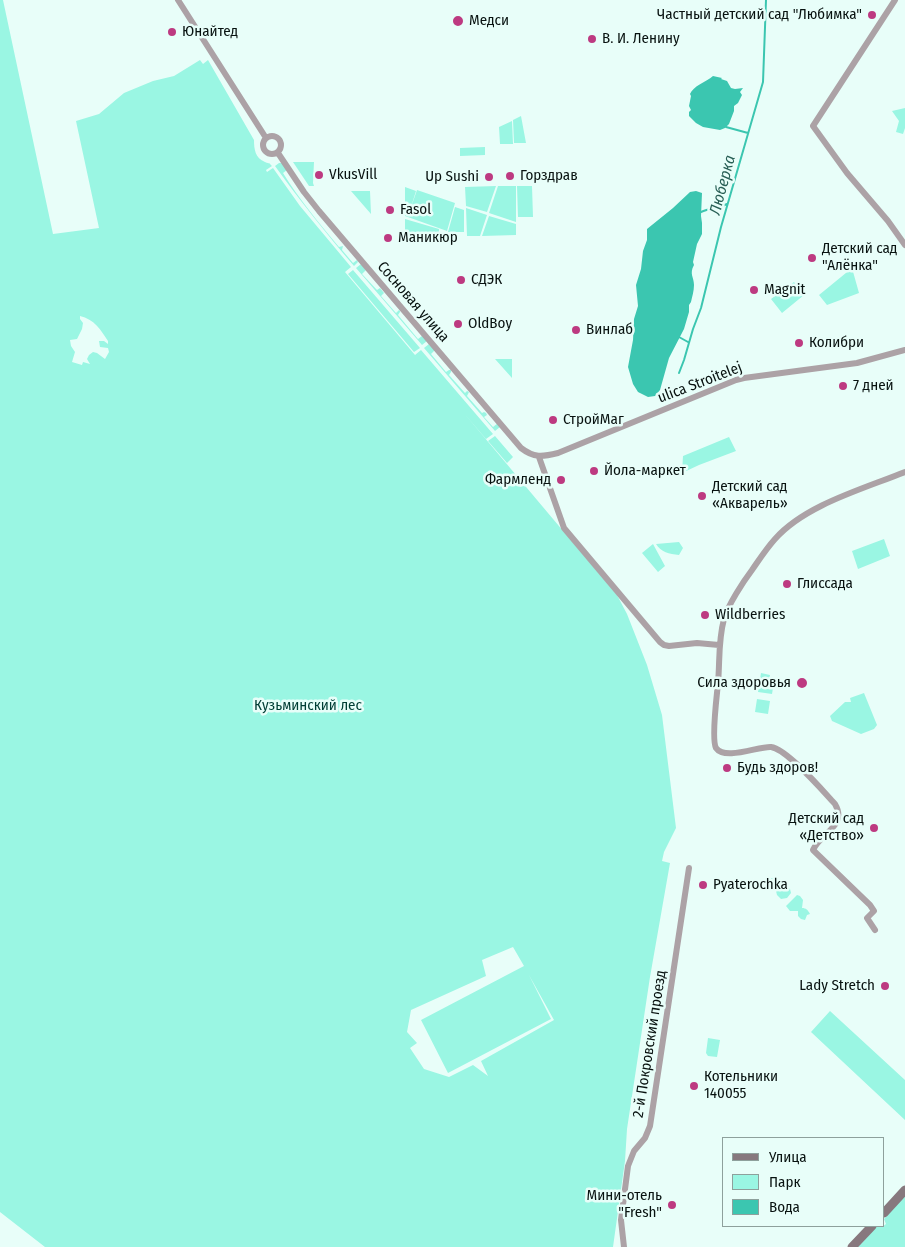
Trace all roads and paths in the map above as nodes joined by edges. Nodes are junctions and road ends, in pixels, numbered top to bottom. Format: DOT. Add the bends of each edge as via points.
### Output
graph roads {
  1 [pos="178,0"];
  2 [pos="895,0"];
  3 [pos="266,138"];
  4 [pos="278,153"];
  5 [pos="905,245"];
  6 [pos="905,350"];
  7 [pos="539,457"];
  8 [pos="905,472"];
  9 [pos="719,646"];
  10 [pos="689,868"];
  11 [pos="875,930"];
  12 [pos="905,1190"];
  13 [pos="885,1212"];
  14 [pos="871,1227"];
  15 [pos="624,1247"];
  16 [pos="852,1247"];
  1 -- 3 [label="street, Сосновая улица"];
  2 -- 5 [label="street" via="813,126"];
  3 -- 4 [label="street, Сосновая улица" via="263,142 265,152"];
  3 -- 4 [label="street, Сосновая улица" via="272,136 280,140"];
  4 -- 7 [label="street, Сосновая улица" via="319,211 521,448"];
  6 -- 7 [label="street, ulica Stroitelej" via="857,363 744,378 558,453"];
  7 -- 9 [label="street" via="564,528 660,642 669,646 697,643"];
  8 -- 9 [label="street" via="825,504 796,521 775,539 738,591 724,618"];
  9 -- 11 [label="street" via="716,748 732,754 764,747 778,749 789,756 835,804 839,815 836,823 812,850 874,911 867,918"];
  10 -- 15 [label="street, 2-й Покровский проезд" via="650,1126 628,1166 620,1220"];
  12 -- 13 [label="street"];
  14 -- 16 [label="street"];
}
